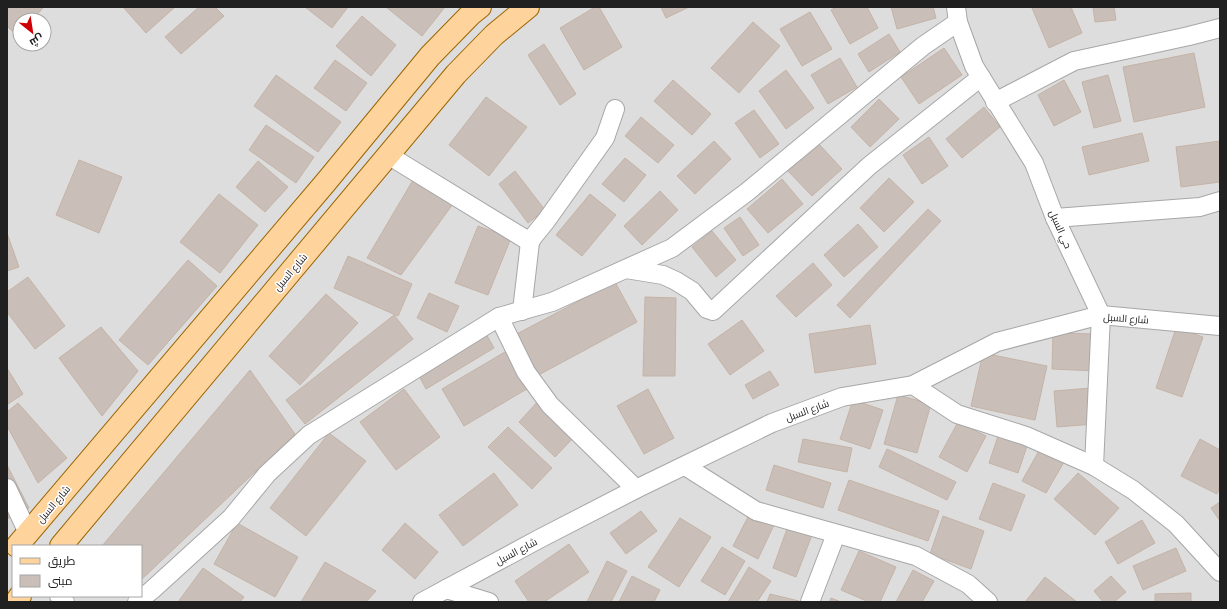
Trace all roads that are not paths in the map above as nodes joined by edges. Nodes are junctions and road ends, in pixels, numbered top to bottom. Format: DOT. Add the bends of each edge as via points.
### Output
graph roads {
  1 [pos="480,7"];
  2 [pos="528,7"];
  3 [pos="957,14"];
  4 [pos="1220,28"];
  5 [pos="981,77"];
  6 [pos="995,102"];
  7 [pos="615,109"];
  8 [pos="388,155"];
  9 [pos="1220,201"];
  10 [pos="1055,218"];
  11 [pos="530,242"];
  12 [pos="626,269"];
  13 [pos="522,311"];
  14 [pos="1102,315"];
  15 [pos="499,317"];
  16 [pos="1220,326"];
  17 [pos="913,384"];
  18 [pos="685,466"];
  19 [pos="1094,466"];
  20 [pos="7,488"];
  21 [pos="636,489"];
  22 [pos="836,534"];
  23 [pos="22,539"];
  24 [pos="62,545"];
  25 [pos="1220,572"];
  26 [pos="446,589"];
  27 [pos="137,602"];
  28 [pos="422,602"];
  29 [pos="489,602"];
  30 [pos="810,602"];
  31 [pos="988,602"];
  1 -- 23 [label="main road, شارع السبل" via="430,56"];
  2 -- 8 [label="main road, شارع السبل" via="494,35 456,74"];
  3 -- 5 [label="street, حي السبل" via="974,66"];
  3 -- 12 [label="street" via="923,46 747,192 672,248"];
  4 -- 6 [label="street" via="1074,61"];
  5 -- 6 [label="street, حي السبل"];
  5 -- 12 [label="street" via="869,166 713,311 707,310 692,291 676,281 663,275"];
  6 -- 10 [label="street, حي السبل" via="1034,163"];
  7 -- 11 [label="street" via="605,138"];
  8 -- 11 [label="street"];
  8 -- 24 [label="main road, شارع السبل"];
  9 -- 10 [label="street" via="1200,207"];
  10 -- 14 [label="street, حي السبل"];
  11 -- 13 [label="street"];
  12 -- 13 [label="street" via="552,302"];
  13 -- 15 [label="street"];
  14 -- 16 [label="street, شارع السبل"];
  14 -- 17 [label="street, شارع السبل" via="997,342"];
  14 -- 19 [label="street, حي السبل"];
  15 -- 21 [label="street" via="526,372 550,405"];
  15 -- 27 [label="street" via="309,435 268,474 231,518"];
  17 -- 18 [label="street, شارع السبل" via="842,397 772,423"];
  17 -- 19 [label="street" via="957,414 1026,436"];
  18 -- 21 [label="street, شارع السبل"];
  18 -- 22 [label="street" via="756,511"];
  19 -- 25 [label="street" via="1134,490 1176,524"];
  20 -- 23 [label="street"];
  21 -- 26 [label="street, شارع السبل"];
  22 -- 30 [label="street"];
  22 -- 31 [label="street" via="916,556 968,584"];
  26 -- 28 [label="street, شارع السبل"];
  26 -- 29 [label="street"];
}
